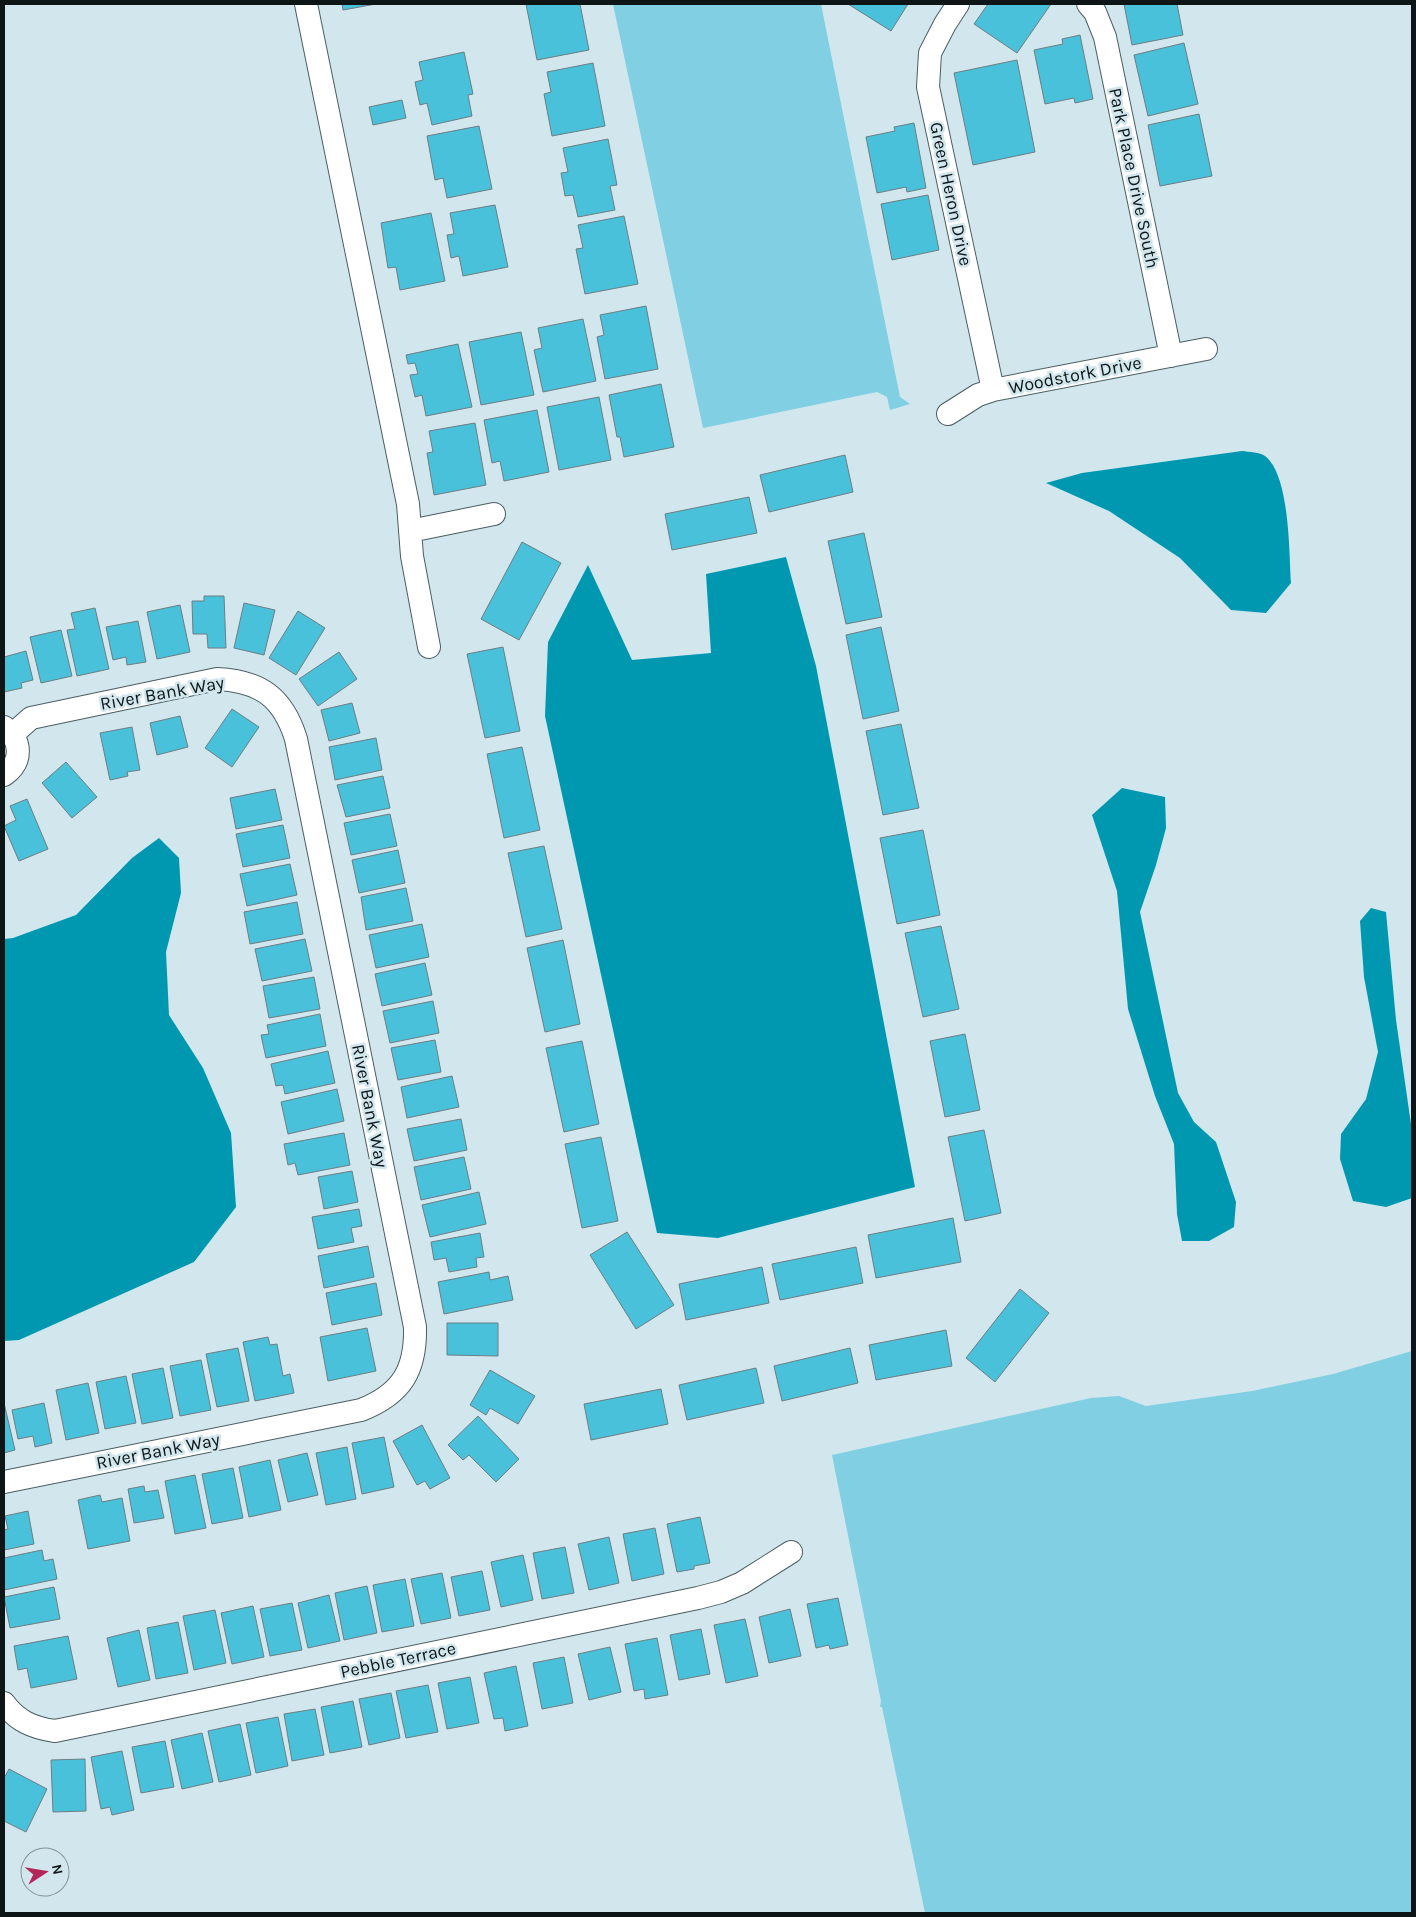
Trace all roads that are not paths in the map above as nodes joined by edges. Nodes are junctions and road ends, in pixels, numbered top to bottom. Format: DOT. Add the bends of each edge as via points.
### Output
graph roads {
  1 [pos="306,4"];
  2 [pos="958,4"];
  3 [pos="1088,4"];
  4 [pos="1206,349"];
  5 [pos="1171,356"];
  6 [pos="993,390"];
  7 [pos="948,414"];
  8 [pos="494,514"];
  9 [pos="410,531"];
  10 [pos="429,646"];
  11 [pos="8,731"];
  12 [pos="4,775"];
  13 [pos="4,1482"];
  14 [pos="791,1552"];
  15 [pos="4,1703"];
  1 -- 9 [label="street" via="408,504"];
  2 -- 6 [label="street, Green Heron Drive" via="930,53 928,87"];
  3 -- 5 [label="street, Park Place Drive South" via="1095,12 1105,37"];
  4 -- 5 [label="street, Woodstork Drive"];
  5 -- 6 [label="street, Woodstork Drive"];
  6 -- 7 [label="street, Woodstork Drive" via="978,395"];
  8 -- 9 [label="street"];
  9 -- 10 [label="street"];
  11 -- 12 [label="street, River Bank Way" via="19,748 16,764"];
  11 -- 13 [label="street, River Bank Way" via="31,718 217,679 237,680 268,693 291,722 415,1327 416,1346 403,1380 390,1394 361,1410"];
  14 -- 15 [label="street, Pebble Terrace" via="742,1583 698,1598 55,1731 25,1723"];
}
